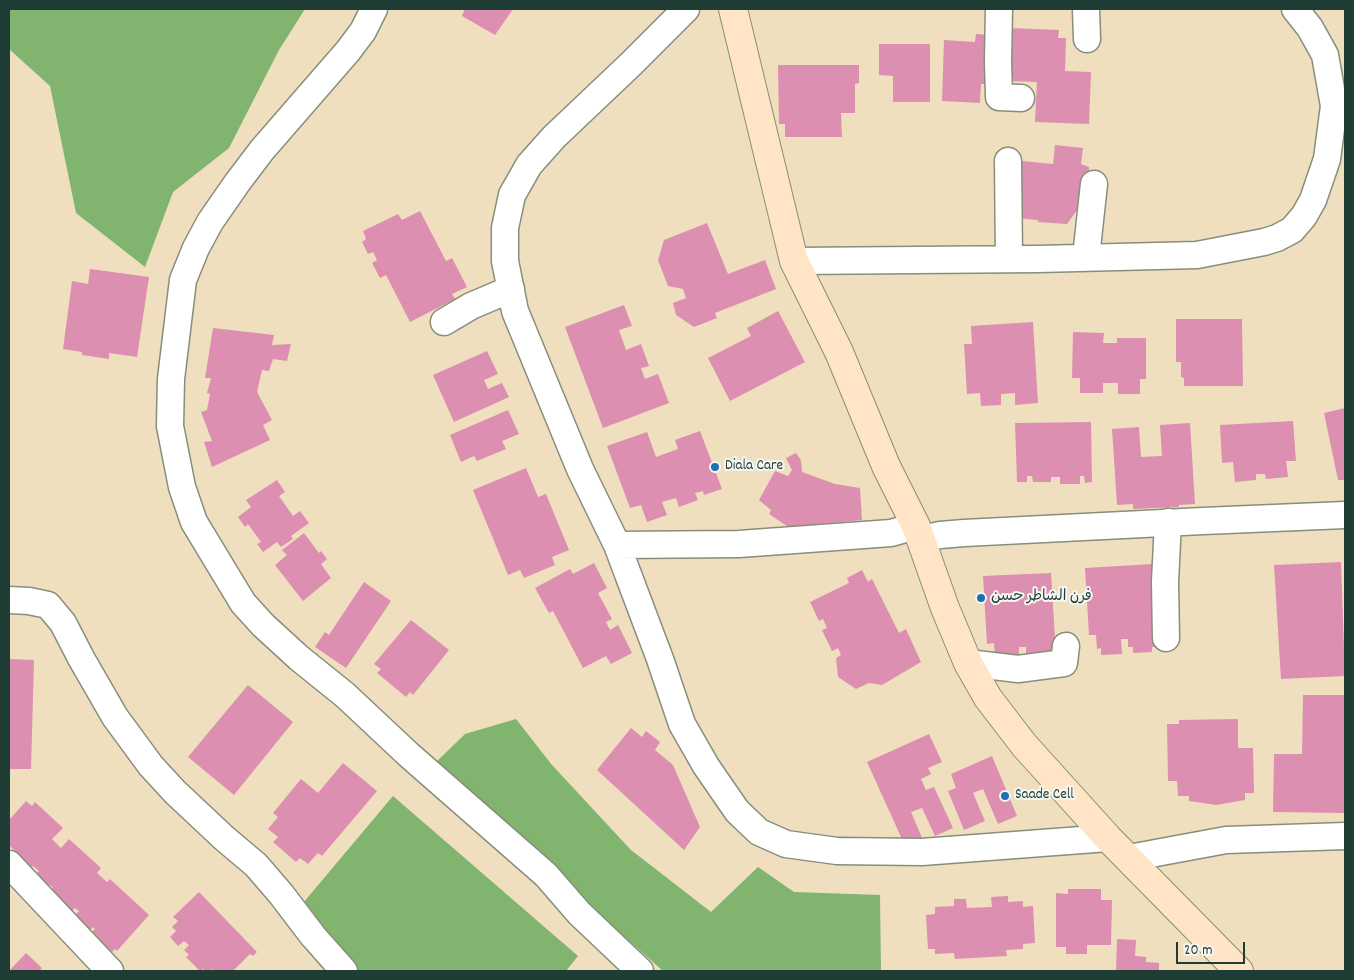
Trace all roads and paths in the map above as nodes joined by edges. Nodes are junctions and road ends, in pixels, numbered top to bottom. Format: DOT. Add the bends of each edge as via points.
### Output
graph roads {
  1 [pos="374,9"];
  2 [pos="686,9"];
  3 [pos="733,9"];
  4 [pos="1000,9"];
  5 [pos="1086,9"];
  6 [pos="1295,9"];
  7 [pos="1087,39"];
  8 [pos="1021,98"];
  9 [pos="1340,106"];
  10 [pos="1008,161"];
  11 [pos="1094,184"];
  12 [pos="1086,257"];
  13 [pos="1009,259"];
  14 [pos="794,261"];
  15 [pos="511,289"];
  16 [pos="444,322"];
  17 [pos="1345,515"];
  18 [pos="1168,522"];
  19 [pos="919,533"];
  20 [pos="617,545"];
  21 [pos="9,600"];
  22 [pos="1166,638"];
  23 [pos="1066,646"];
  24 [pos="968,663"];
  25 [pos="1345,836"];
  26 [pos="1108,838"];
  27 [pos="1129,858"];
  28 [pos="9,864"];
  29 [pos="110,971"];
  30 [pos="344,971"];
  31 [pos="640,971"];
  32 [pos="1239,971"];
  1 -- 31 [label="street" via="348,51 262,150 210,222 182,280 171,380 170,426 183,493 194,522 243,603 272,635 345,694 546,875 579,913"];
  2 -- 15 [label="street" via="529,165 512,195 505,228 505,261"];
  3 -- 14 [label="street"];
  4 -- 8 [label="street" via="1000,97"];
  5 -- 7 [label="street"];
  6 -- 9 [label="street" via="1325,55"];
  9 -- 12 [label="street" via="1320,181 1304,216 1292,230 1264,242 1197,254"];
  10 -- 13 [label="street"];
  11 -- 12 [label="street"];
  12 -- 13 [label="street"];
  13 -- 14 [label="street"];
  14 -- 19 [label="street" via="839,352 886,466"];
  15 -- 16 [label="street"];
  15 -- 20 [label="street" via="515,311 573,451"];
  17 -- 18 [label="street"];
  18 -- 19 [label="street" via="940,535"];
  18 -- 22 [label="street"];
  19 -- 20 [label="street" via="739,544"];
  19 -- 24 [label="street"];
  20 -- 26 [label="street" via="682,724 737,811 759,832 786,844 837,851 922,852"];
  21 -- 30 [label="street" via="48,605 63,623 115,717 151,766 256,865"];
  23 -- 24 [label="street" via="1064,663 1018,670"];
  24 -- 26 [label="street" via="988,698 1024,745"];
  25 -- 27 [label="street" via="1226,840"];
  26 -- 27 [label="street"];
  27 -- 32 [label="street"];
  28 -- 29 [label="street"];
}
